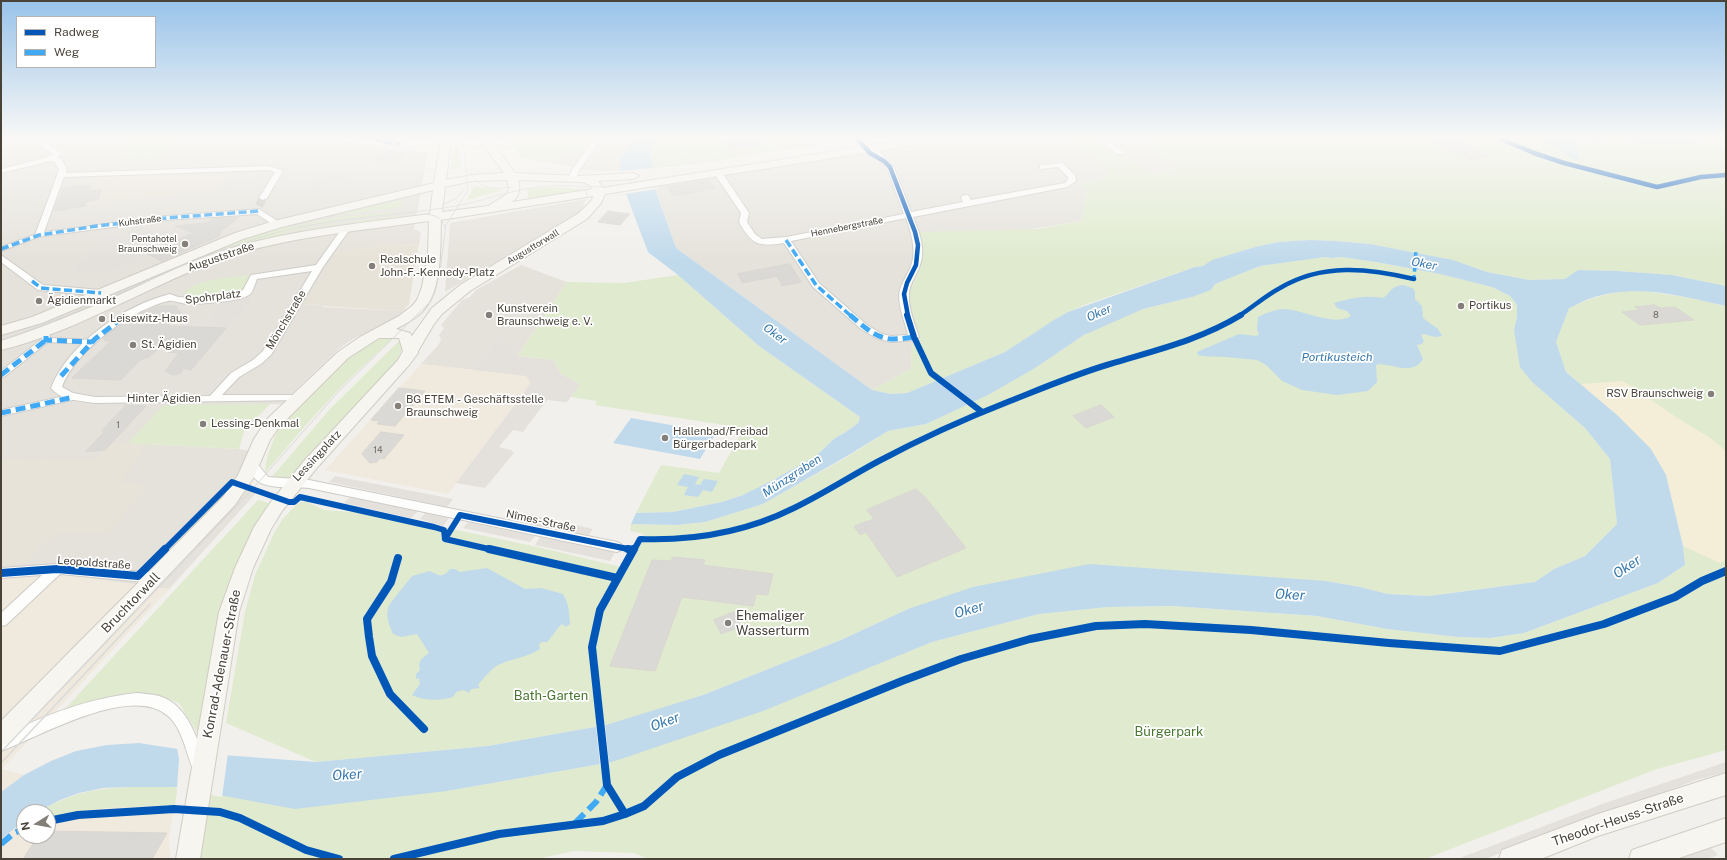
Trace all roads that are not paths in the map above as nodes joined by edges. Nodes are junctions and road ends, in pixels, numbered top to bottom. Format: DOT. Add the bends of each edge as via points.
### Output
graph roads {
  1 [pos="60,179"];
  2 [pos="274,179"];
  3 [pos="442,179"];
  4 [pos="467,179"];
  5 [pos="512,179"];
  6 [pos="584,179"];
  7 [pos="646,179"];
  8 [pos="722,179"];
  9 [pos="895,179"];
  10 [pos="1072,179"];
  11 [pos="441,185"];
  12 [pos="600,185"];
  13 [pos="260,205"];
  14 [pos="478,211"];
  15 [pos="909,215"];
  16 [pos="436,217"];
  17 [pos="278,224"];
  18 [pos="346,229"];
  19 [pos="40,235"];
  20 [pos="786,240"];
  21 [pos="1,249"];
  22 [pos="1,258"];
  23 [pos="319,266"];
  24 [pos="101,293"];
  25 [pos="456,294"];
  26 [pos="1,331"];
  27 [pos="373,336"];
  28 [pos="92,342"];
  29 [pos="1,346"];
  30 [pos="411,353"];
  31 [pos="1,376"];
  32 [pos="74,397"];
  33 [pos="298,398"];
  34 [pos="213,399"];
  35 [pos="1,413"];
  36 [pos="252,465"];
  37 [pos="294,484"];
  38 [pos="617,548"];
  39 [pos="57,569"];
  40 [pos="1,573"];
  41 [pos="155,578"];
  42 [pos="1,621"];
  43 [pos="1,736"];
  44 [pos="198,739"];
  45 [pos="1,744"];
  46 [pos="1726,784"];
  47 [pos="1726,830"];
  48 [pos="188,859"];
  49 [pos="1511,859"];
  50 [pos="1641,859"];
  1 -- 19 [label="street"];
  2 -- 13 [label="street"];
  3 -- 11 [label="main road"];
  4 -- 11 [label="main road, Auguststraße"];
  5 -- 14 [label="main road" via="515,188 510,198"];
  6 -- 12 [label="main road, Auguststraße" via="598,187"];
  7 -- 12 [label="main road"];
  8 -- 20 [label="street, Hennebergstraße" via="745,213 743,222 755,241 768,243"];
  9 -- 15 [label="street"];
  10 -- 15 [label="street, Hennebergstraße" via="1067,185 966,200"];
  11 -- 16 [label="main road"];
  11 -- 17 [label="main road, Auguststraße"];
  12 -- 14 [label="main road"];
  12 -- 25 [label="main road, Augusttorwall" via="597,201 584,216"];
  13 -- 17 [label="street"];
  13 -- 19 [label="street, Kuhstraße"];
  14 -- 16 [label="main road, Auguststraße"];
  15 -- 20 [label="street, Hennebergstraße"];
  15 -- 20 [label="street" via="918,252 916,265 904,294 905,308 914,337 891,339 864,327 816,285"];
  16 -- 18 [label="main road, Auguststraße"];
  16 -- 27 [label="main road" via="434,253 427,294 409,316"];
  17 -- 24 [label="main road, Auguststraße" via="217,245"];
  18 -- 23 [label="street, Mönchstraße"];
  18 -- 29 [label="main road, Auguststraße" via="278,239 221,255 19,341"];
  19 -- 21 [label="street, Kuhstraße"];
  22 -- 24 [label="street" via="41,288"];
  23 -- 28 [label="street, Spohrplatz" via="254,277 247,292 242,295 184,301 170,297 126,316"];
  23 -- 34 [label="street, Mönchstraße" via="267,353 235,375"];
  24 -- 26 [label="main road, Auguststraße" via="31,322"];
  25 -- 30 [label="main road, Lessingplatz" via="428,322"];
  27 -- 30 [label="main road" via="399,333 406,336"];
  27 -- 33 [label="main road" via="343,355"];
  28 -- 31 [label="street" via="46,338"];
  28 -- 32 [label="street, Hinter Ägidien" via="57,382 56,388"];
  30 -- 37 [label="main road, Lessingplatz"];
  32 -- 34 [label="street, Hinter Ägidien" via="95,400"];
  32 -- 35 [label="street"];
  33 -- 34 [label="street, Hinter Ägidien"];
  33 -- 36 [label="main road" via="265,434"];
  36 -- 37 [label="street, Lessingplatz" via="262,479"];
  36 -- 41 [label="main road, Bruchtorwall" via="245,480 229,501"];
  37 -- 38 [label="street, Nîmes-Straße" via="318,486"];
  37 -- 44 [label="main road, Konrad-Adenauer-Straße" via="264,527 238,583"];
  39 -- 40 [label="street, Leopoldstraße"];
  39 -- 41 [label="street, Leopoldstraße"];
  39 -- 42 [label="street"];
  41 -- 43 [label="main road, Bruchtorwall"];
  44 -- 45 [label="street" via="173,710 151,701 138,701 106,704 73,712"];
  44 -- 48 [label="main road, Konrad-Adenauer-Straße" via="202,772"];
  46 -- 49 [label="main road, Theodor-Heuss-Straße" via="1598,825"];
  47 -- 50 [label="main road"];
}
